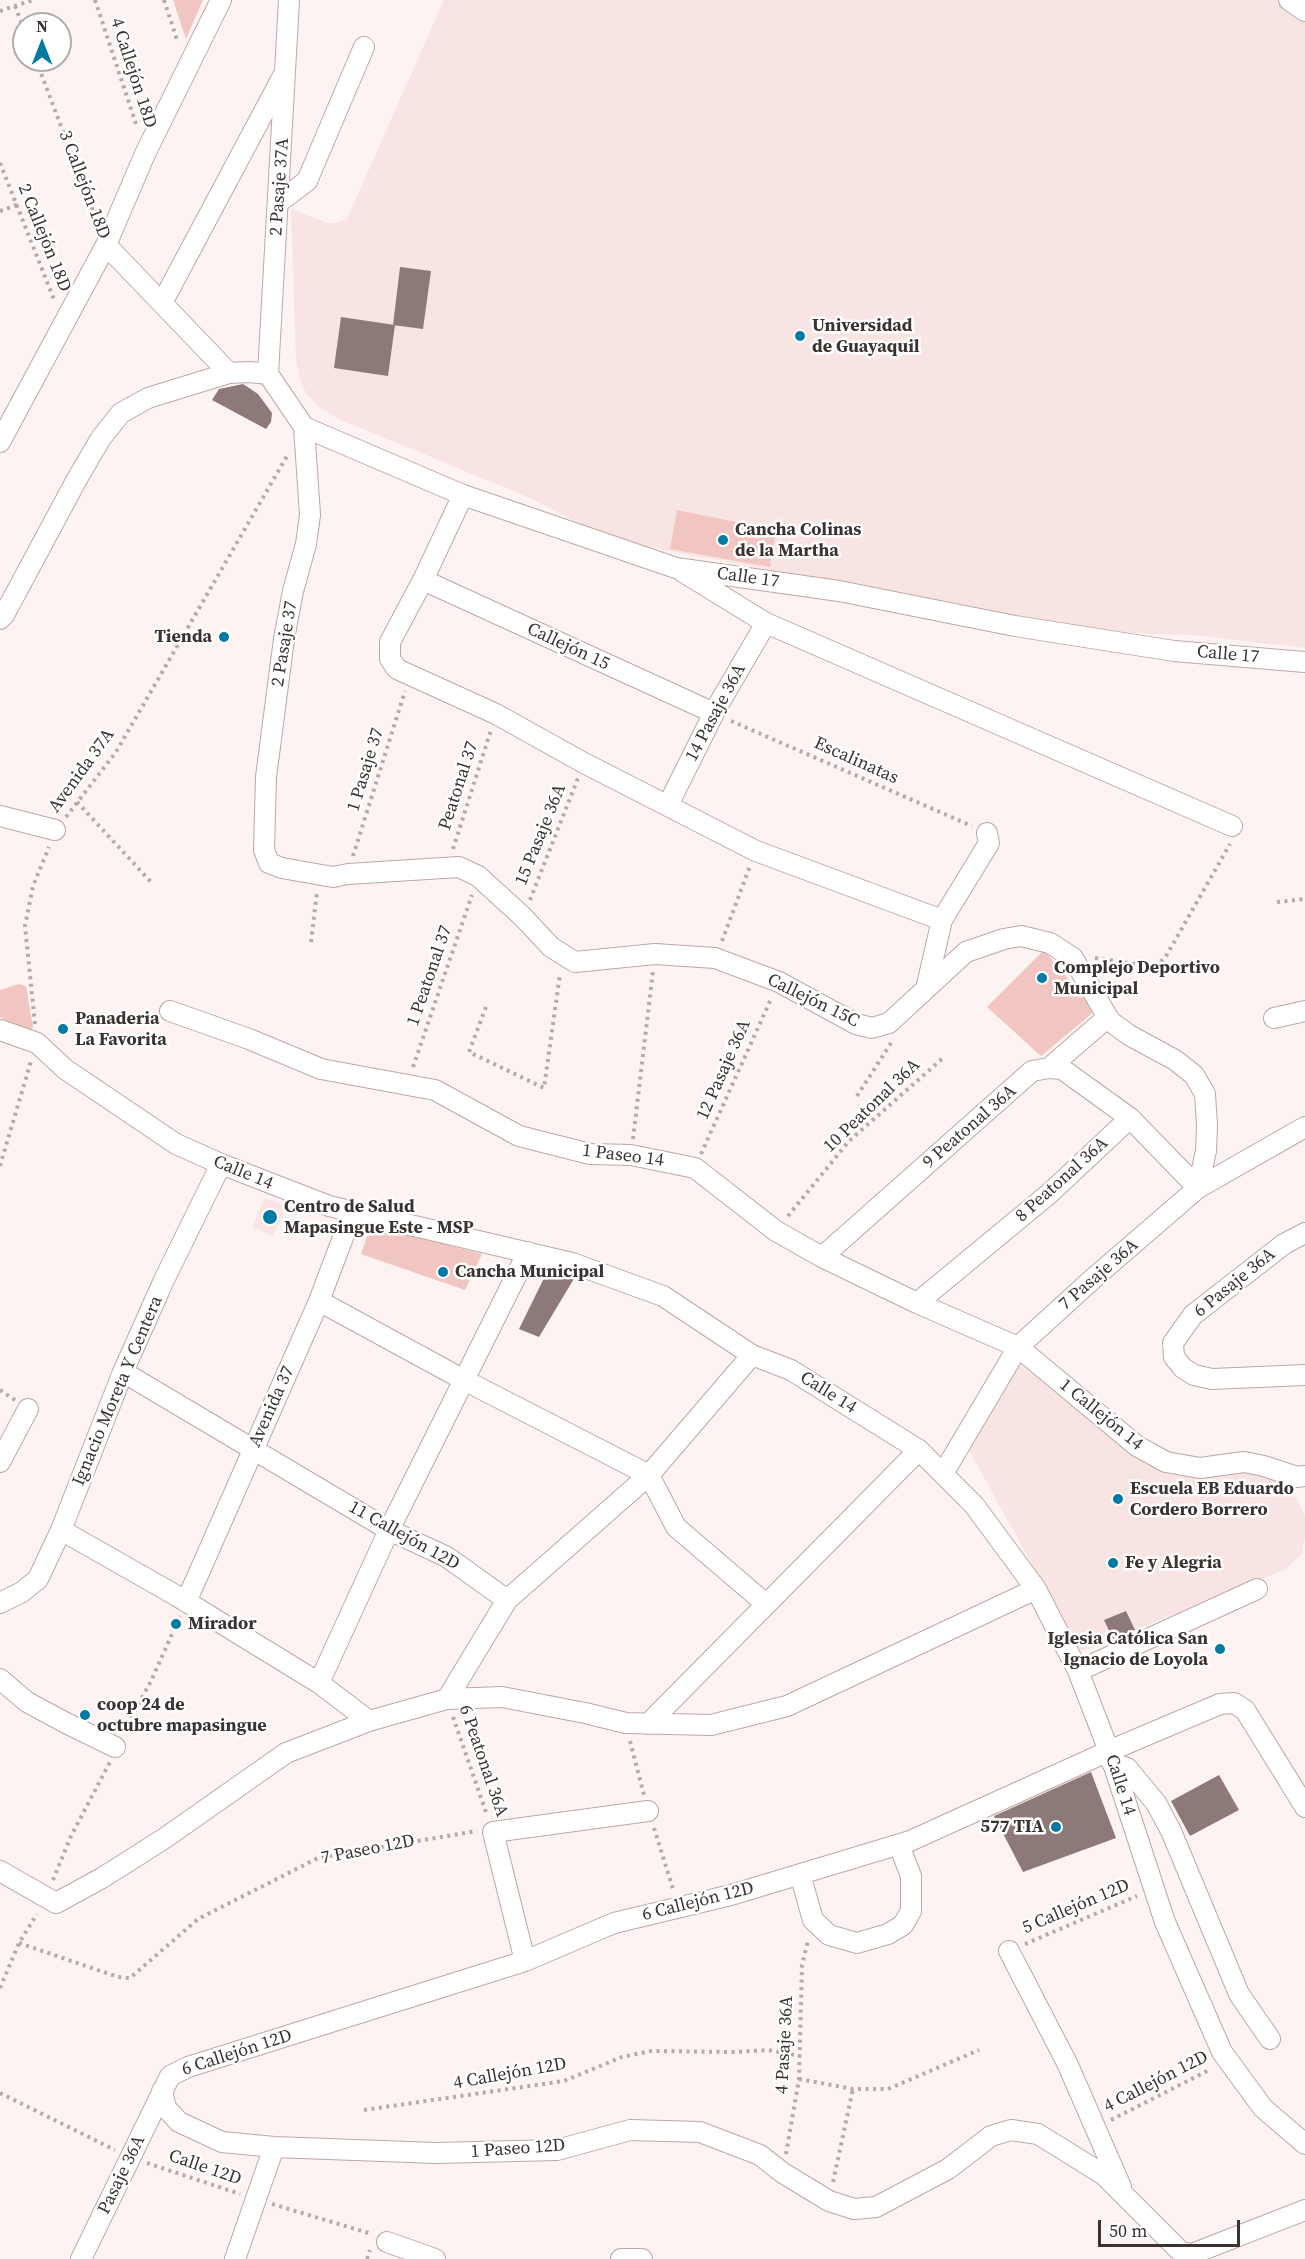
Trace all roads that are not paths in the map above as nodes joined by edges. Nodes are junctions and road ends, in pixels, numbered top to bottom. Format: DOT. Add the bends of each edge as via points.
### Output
graph roads {
  1 [pos="220,0"];
  2 [pos="289,0"];
  3 [pos="1289,0"];
  4 [pos="1305,11"];
  5 [pos="364,47"];
  6 [pos="286,71"];
  7 [pos="279,202"];
  8 [pos="106,244"];
  9 [pos="162,303"];
  10 [pos="229,373"];
  11 [pos="268,374"];
  12 [pos="304,427"];
  13 [pos="0,442"];
  14 [pos="463,495"];
  15 [pos="676,567"];
  16 [pos="423,580"];
  17 [pos="0,619"];
  18 [pos="766,623"];
  19 [pos="1305,662"];
  20 [pos="714,714"];
  21 [pos="668,805"];
  22 [pos="0,816"];
  23 [pos="1232,826"];
  24 [pos="55,830"];
  25 [pos="987,833"];
  26 [pos="942,920"];
  27 [pos="562,956"];
  28 [pos="926,989"];
  29 [pos="170,1011"];
  30 [pos="1305,1011"];
  31 [pos="1108,1017"];
  32 [pos="1274,1018"];
  33 [pos="0,1030"];
  34 [pos="1049,1068"];
  35 [pos="1130,1118"];
  36 [pos="1305,1127"];
  37 [pos="221,1164"];
  38 [pos="1198,1188"];
  39 [pos="353,1210"];
  40 [pos="1305,1233"];
  41 [pos="528,1252"];
  42 [pos="822,1257"];
  43 [pos="319,1301"];
  44 [pos="916,1303"];
  45 [pos="1018,1347"];
  46 [pos="752,1355"];
  47 [pos="123,1372"];
  48 [pos="1305,1375"];
  49 [pos="464,1380"];
  50 [pos="28,1409"];
  51 [pos="253,1450"];
  52 [pos="919,1450"];
  53 [pos="0,1462"];
  54 [pos="944,1473"];
  55 [pos="649,1475"];
  56 [pos="1301,1476"];
  57 [pos="61,1530"];
  58 [pos="389,1530"];
  59 [pos="1036,1589"];
  60 [pos="1257,1589"];
  61 [pos="507,1600"];
  62 [pos="0,1602"];
  63 [pos="186,1602"];
  64 [pos="766,1604"];
  65 [pos="1078,1671"];
  66 [pos="0,1679"];
  67 [pos="319,1683"];
  68 [pos="447,1699"];
  69 [pos="369,1722"];
  70 [pos="648,1724"];
  71 [pos="116,1747"];
  72 [pos="1110,1757"];
  73 [pos="1305,1807"];
  74 [pos="648,1811"];
  75 [pos="899,1845"];
  76 [pos="0,1871"];
  77 [pos="800,1874"];
  78 [pos="1009,1951"];
  79 [pos="525,1961"];
  80 [pos="1270,2039"];
  81 [pos="162,2091"];
  82 [pos="1305,2144"];
  83 [pos="274,2147"];
  84 [pos="1124,2195"];
  85 [pos="1305,2210"];
  86 [pos="381,2238"];
  87 [pos="81,2259"];
  88 [pos="235,2259"];
  89 [pos="435,2259"];
  90 [pos="621,2259"];
  91 [pos="642,2259"];
  1 -- 8 [label="street"];
  2 -- 6 [label="street, 2 Pasaje 37A"];
  3 -- 4 [label="street"];
  5 -- 7 [label="street" via="308,181"];
  6 -- 7 [label="street, 2 Pasaje 37A"];
  6 -- 9 [label="street"];
  7 -- 11 [label="street, 2 Pasaje 37A"];
  8 -- 9 [label="street, 3 Callejón 18D"];
  8 -- 13 [label="street"];
  9 -- 10 [label="street, 3 Callejón 18D"];
  10 -- 11 [label="street"];
  10 -- 17 [label="street" via="148,398 121,413 101,438"];
  11 -- 12 [label="street"];
  12 -- 14 [label="street, Calle 17"];
  12 -- 27 [label="street, 2 Pasaje 37" via="310,515 284,639 266,777 264,850 269,863 333,877 459,867 478,876"];
  14 -- 15 [label="street, Calle 17"];
  14 -- 16 [label="street"];
  15 -- 18 [label="street"];
  15 -- 19 [label="street, Calle 17" via="839,591 1015,626 1162,649"];
  16 -- 20 [label="street, Callejón 15"];
  16 -- 21 [label="street" via="390,642 390,659 404,672 496,714"];
  18 -- 20 [label="street, 14 Pasaje 36A"];
  18 -- 23 [label="street"];
  20 -- 21 [label="street, 14 Pasaje 36A"];
  21 -- 26 [label="street" via="756,851"];
  22 -- 24 [label="street"];
  25 -- 26 [label="street" via="989,843"];
  26 -- 28 [label="street"];
  27 -- 28 [label="street, Callejón 15C" via="575,963 655,954 715,958 778,982 847,1020 872,1028 889,1023"];
  28 -- 31 [label="street, Callejón 15C" via="966,952 1004,939 1037,938 1073,958"];
  29 -- 42 [label="street, 1 Paseo 14" via="321,1069 435,1090 519,1136 590,1154 631,1155 695,1168 776,1231"];
  30 -- 32 [label="street"];
  31 -- 34 [label="street, 9 Peatonal 36A"];
  31 -- 38 [label="street, Callejón 15C" via="1129,1035 1194,1075 1205,1094 1206,1151"];
  33 -- 37 [label="street, Calle 14" via="37,1043 65,1069 177,1144"];
  34 -- 35 [label="street" via="1062,1069"];
  34 -- 42 [label="street, 9 Peatonal 36A" via="1032,1071"];
  35 -- 38 [label="street"];
  35 -- 44 [label="street, 8 Peatonal 36A" via="1050,1193"];
  36 -- 38 [label="street, 7 Pasaje 36A"];
  37 -- 39 [label="street, Calle 14" via="329,1206"];
  37 -- 47 [label="street, Ignacio Moreta Y Centera"];
  38 -- 45 [label="street, 7 Pasaje 36A"];
  39 -- 41 [label="street, Calle 14"];
  39 -- 43 [label="street, Avenida 37"];
  40 -- 48 [label="street, 6 Pasaje 36A" via="1284,1244 1193,1315 1173,1343 1174,1357 1194,1375 1212,1379"];
  41 -- 46 [label="street, Calle 14" via="572,1263 663,1296"];
  41 -- 49 [label="street"];
  42 -- 44 [label="street, 1 Paseo 14"];
  43 -- 49 [label="street"];
  43 -- 51 [label="street, Avenida 37"];
  44 -- 45 [label="street, 1 Paseo 14"];
  45 -- 54 [label="street, 7 Pasaje 36A"];
  45 -- 56 [label="street, 1 Callejón 14" via="1137,1446 1166,1462 1200,1468 1244,1462"];
  46 -- 52 [label="street, Calle 14" via="791,1370"];
  46 -- 55 [label="street"];
  47 -- 51 [label="street, 11 Callejón 12D"];
  47 -- 57 [label="street, Ignacio Moreta Y Centera"];
  49 -- 55 [label="street"];
  49 -- 58 [label="street"];
  50 -- 53 [label="street"];
  51 -- 58 [label="street, 11 Callejón 12D"];
  51 -- 63 [label="street, Avenida 37"];
  52 -- 54 [label="street, Calle 14"];
  52 -- 64 [label="street"];
  54 -- 59 [label="street, Calle 14" via="974,1505"];
  55 -- 61 [label="street"];
  55 -- 64 [label="street" via="676,1527"];
  57 -- 62 [label="street, Ignacio Moreta Y Centera" via="38,1579"];
  57 -- 63 [label="street"];
  58 -- 61 [label="street, 11 Callejón 12D" via="447,1557"];
  58 -- 67 [label="street"];
  59 -- 65 [label="street, Calle 14"];
  59 -- 70 [label="street" via="787,1706 711,1725"];
  60 -- 65 [label="street"];
  61 -- 68 [label="street"];
  63 -- 67 [label="street"];
  64 -- 70 [label="street"];
  65 -- 72 [label="street, Calle 14"];
  66 -- 71 [label="street" via="27,1702"];
  67 -- 69 [label="street"];
  68 -- 69 [label="street"];
  68 -- 70 [label="street" via="502,1697 626,1723"];
  69 -- 76 [label="street" via="285,1753 165,1838 56,1903"];
  72 -- 73 [label="street, 6 Callejón 12D" via="1220,1704 1234,1703 1245,1710"];
  72 -- 75 [label="street, 6 Callejón 12D"];
  72 -- 80 [label="street" via="1127,1768 1156,1803 1239,1994"];
  72 -- 82 [label="street, Calle 14" via="1165,1922 1222,2052 1263,2108"];
  74 -- 79 [label="street" via="493,1832"];
  75 -- 77 [label="street, 6 Callejón 12D"];
  75 -- 77 [label="street" via="911,1876 911,1911 903,1925 888,1934 857,1943 830,1935 813,1920"];
  77 -- 79 [label="street, 6 Callejón 12D" via="614,1923"];
  78 -- 84 [label="street" via="1068,2065"];
  79 -- 81 [label="street, 6 Callejón 12D" via="188,2067 170,2076"];
  81 -- 83 [label="street, 1 Paseo 12D" via="166,2108 179,2122 222,2142"];
  81 -- 87 [label="street, Pasaje 36A"];
  83 -- 84 [label="street, 1 Paseo 12D" via="436,2153 557,2150 630,2130 700,2132 760,2155 829,2200 854,2209 876,2207 948,2169 991,2136 1011,2130 1038,2134 1104,2175"];
  83 -- 88 [label="street"];
  84 -- 85 [label="street" via="1181,2252 1192,2254"];
  86 -- 89 [label="street"];
  90 -- 91 [label="street"];
}
